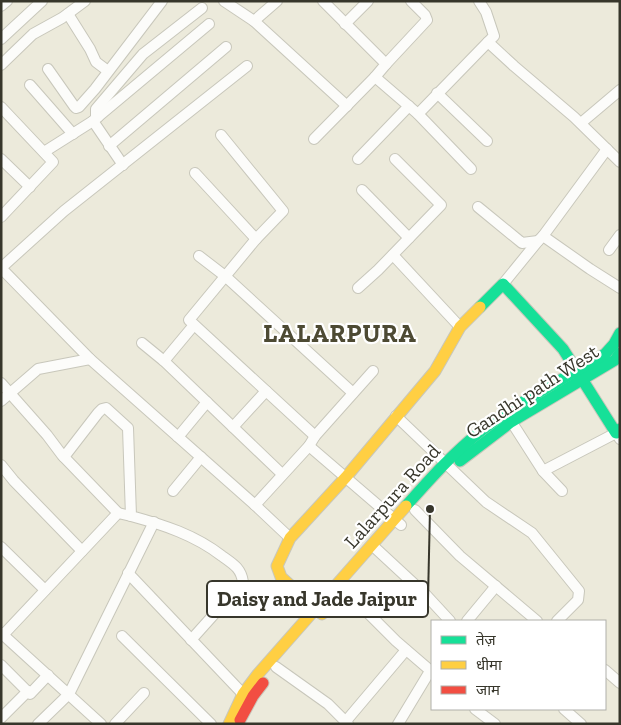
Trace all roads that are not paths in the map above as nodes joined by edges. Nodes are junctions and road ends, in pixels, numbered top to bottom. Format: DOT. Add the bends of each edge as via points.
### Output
graph roads {
  1 [pos="7,1"];
  2 [pos="42,1"];
  3 [pos="85,1"];
  4 [pos="162,1"];
  5 [pos="224,1"];
  6 [pos="277,1"];
  7 [pos="323,1"];
  8 [pos="368,1"];
  9 [pos="411,1"];
  10 [pos="479,1"];
  11 [pos="1,6"];
  12 [pos="202,8"];
  13 [pos="68,14"];
  14 [pos="254,21"];
  15 [pos="209,24"];
  16 [pos="345,24"];
  17 [pos="1,39"];
  18 [pos="488,42"];
  19 [pos="226,47"];
  20 [pos="1,64"];
  21 [pos="386,64"];
  22 [pos="247,66"];
  23 [pos="48,69"];
  24 [pos="108,71"];
  25 [pos="375,77"];
  26 [pos="30,85"];
  27 [pos="620,90"];
  28 [pos="437,93"];
  29 [pos="348,106"];
  30 [pos="409,106"];
  31 [pos="1,107"];
  32 [pos="418,114"];
  33 [pos="95,119"];
  34 [pos="581,123"];
  35 [pos="73,134"];
  36 [pos="221,135"];
  37 [pos="314,139"];
  38 [pos="487,141"];
  39 [pos="109,146"];
  40 [pos="607,149"];
  41 [pos="44,152"];
  42 [pos="1,159"];
  43 [pos="358,159"];
  44 [pos="395,159"];
  45 [pos="620,162"];
  46 [pos="122,165"];
  47 [pos="471,168"];
  48 [pos="195,173"];
  49 [pos="30,187"];
  50 [pos="362,190"];
  51 [pos="478,207"];
  52 [pos="2,213"];
  53 [pos="620,235"];
  54 [pos="409,238"];
  55 [pos="541,238"];
  56 [pos="256,239"];
  57 [pos="609,250"];
  58 [pos="393,255"];
  59 [pos="199,256"];
  60 [pos="1,268"];
  61 [pos="225,276"];
  62 [pos="503,284"];
  63 [pos="358,288"];
  64 [pos="620,288"];
  65 [pos="194,325"];
  66 [pos="460,327"];
  67 [pos="620,333"];
  68 [pos="142,343"];
  69 [pos="620,353"];
  70 [pos="90,360"];
  71 [pos="164,361"];
  72 [pos="373,371"];
  73 [pos="580,376"];
  74 [pos="1,384"];
  75 [pos="266,391"];
  76 [pos="10,393"];
  77 [pos="353,393"];
  78 [pos="1,402"];
  79 [pos="206,402"];
  80 [pos="396,416"];
  81 [pos="509,418"];
  82 [pos="233,427"];
  83 [pos="618,434"];
  84 [pos="315,436"];
  85 [pos="178,437"];
  86 [pos="309,446"];
  87 [pos="64,457"];
  88 [pos="201,457"];
  89 [pos="1,466"];
  90 [pos="447,466"];
  91 [pos="543,470"];
  92 [pos="282,474"];
  93 [pos="346,477"];
  94 [pos="173,490"];
  95 [pos="562,491"];
  96 [pos="255,505"];
  97 [pos="415,510"];
  98 [pos="118,513"];
  99 [pos="131,516"];
  100 [pos="154,522"];
  101 [pos="398,522"];
  102 [pos="290,538"];
  103 [pos="1,547"];
  104 [pos="375,547"];
  105 [pos="82,551"];
  106 [pos="128,573"];
  107 [pos="496,586"];
  108 [pos="45,590"];
  109 [pos="341,593"];
  110 [pos="319,611"];
  111 [pos="449,620"];
  112 [pos="468,620"];
  113 [pos="536,620"];
  114 [pos="558,620"];
  115 [pos="2,634"];
  116 [pos="122,636"];
  117 [pos="191,640"];
  118 [pos="406,650"];
  119 [pos="1,665"];
  120 [pos="276,667"];
  121 [pos="431,671"];
  122 [pos="606,671"];
  123 [pos="45,673"];
  124 [pos="620,683"];
  125 [pos="28,691"];
  126 [pos="144,693"];
  127 [pos="68,694"];
  128 [pos="243,694"];
  129 [pos="476,710"];
  130 [pos="565,710"];
  131 [pos="1,718"];
  132 [pos="347,722"];
  133 [pos="403,722"];
  134 [pos="574,722"];
  135 [pos="38,724"];
  136 [pos="101,724"];
  137 [pos="115,724"];
  138 [pos="211,724"];
  139 [pos="229,724"];
  140 [pos="239,724"];
  141 [pos="495,724"];
  1 -- 11 [label="street"];
  2 -- 17 [label="street"];
  3 -- 13 [label="street"];
  4 -- 24 [label="street"];
  5 -- 14 [label="street"];
  6 -- 14 [label="street"];
  7 -- 16 [label="street"];
  8 -- 16 [label="street"];
  9 -- 21 [label="street" via="427,20"];
  10 -- 18 [label="street" via="494,36"];
  12 -- 33 [label="street" via="143,54 96,109"];
  13 -- 20 [label="street" via="33,34"];
  13 -- 24 [label="street" via="96,62"];
  14 -- 29 [label="street"];
  15 -- 33 [label="street"];
  16 -- 21 [label="street"];
  18 -- 28 [label="street"];
  18 -- 34 [label="street"];
  19 -- 39 [label="street"];
  21 -- 25 [label="street"];
  22 -- 46 [label="street"];
  23 -- 24 [label="street" via="76,108"];
  25 -- 29 [label="street"];
  25 -- 30 [label="street"];
  26 -- 35 [label="street"];
  27 -- 34 [label="street"];
  28 -- 32 [label="street"];
  28 -- 38 [label="street"];
  29 -- 37 [label="street"];
  30 -- 32 [label="street"];
  30 -- 43 [label="street"];
  31 -- 41 [label="street"];
  32 -- 47 [label="street"];
  33 -- 35 [label="street"];
  33 -- 39 [label="street"];
  34 -- 40 [label="street"];
  35 -- 41 [label="street"];
  36 -- 56 [label="street" via="283,211"];
  39 -- 46 [label="street"];
  40 -- 45 [label="street"];
  40 -- 55 [label="street"];
  41 -- 49 [label="street" via="54,162"];
  42 -- 49 [label="street"];
  44 -- 54 [label="street" via="441,205"];
  46 -- 60 [label="street" via="64,211"];
  48 -- 56 [label="street"];
  49 -- 52 [label="street"];
  50 -- 54 [label="street"];
  51 -- 55 [label="street" via="522,243"];
  53 -- 57 [label="street"];
  54 -- 58 [label="street"];
  55 -- 62 [label="street"];
  55 -- 64 [label="street"];
  56 -- 61 [label="street"];
  58 -- 63 [label="street"];
  58 -- 66 [label="street"];
  59 -- 61 [label="street"];
  60 -- 70 [label="street"];
  61 -- 65 [label="street" via="189,320"];
  61 -- 77 [label="street"];
  62 -- 66 [label="street"];
  62 -- 73 [label="street" via="563,349"];
  65 -- 71 [label="street"];
  65 -- 75 [label="street"];
  66 -- 80 [label="street" via="435,371"];
  67 -- 73 [label="street" via="605,354"];
  68 -- 71 [label="street"];
  69 -- 73 [label="street, Gandhi path West" via="615,360"];
  70 -- 76 [label="street" via="38,369"];
  70 -- 85 [label="street"];
  71 -- 79 [label="street"];
  72 -- 77 [label="street"];
  73 -- 81 [label="street, Gandhi path West"];
  73 -- 83 [label="street"];
  74 -- 76 [label="street"];
  75 -- 82 [label="street"];
  75 -- 84 [label="street"];
  76 -- 78 [label="street"];
  76 -- 87 [label="street"];
  77 -- 84 [label="street"];
  79 -- 82 [label="street"];
  79 -- 85 [label="street"];
  80 -- 90 [label="street"];
  80 -- 93 [label="street"];
  81 -- 90 [label="street, Gandhi path West" via="470,452"];
  81 -- 91 [label="street"];
  82 -- 92 [label="street"];
  83 -- 91 [label="street"];
  84 -- 86 [label="street"];
  85 -- 88 [label="street"];
  86 -- 92 [label="street"];
  86 -- 93 [label="street"];
  87 -- 98 [label="street"];
  87 -- 99 [label="street" via="102,409 106,408 117,416 128,428"];
  88 -- 94 [label="street"];
  88 -- 96 [label="street"];
  89 -- 105 [label="street"];
  90 -- 97 [label="street, Gandhi path West"];
  90 -- 101 [label="street, Lalarpura Road"];
  90 -- 114 [label="street" via="486,502 532,533 579,591 578,600"];
  91 -- 95 [label="street"];
  92 -- 96 [label="street"];
  93 -- 101 [label="street"];
  93 -- 102 [label="street"];
  96 -- 102 [label="street"];
  97 -- 101 [label="street, Gandhi path West"];
  97 -- 107 [label="street" via="460,556"];
  98 -- 99 [label="street"];
  98 -- 105 [label="street"];
  99 -- 100 [label="street"];
  100 -- 106 [label="street"];
  100 -- 117 [label="street" via="206,544 242,574 243,582"];
  101 -- 104 [label="street, Gandhi path West"];
  102 -- 110 [label="street" via="277,566 281,577"];
  103 -- 108 [label="street"];
  104 -- 109 [label="street, Gandhi path West"];
  104 -- 110 [label="street, Lalarpura Road"];
  104 -- 111 [label="street"];
  105 -- 108 [label="street"];
  106 -- 117 [label="street"];
  106 -- 127 [label="street"];
  107 -- 112 [label="street"];
  107 -- 113 [label="street"];
  108 -- 115 [label="street"];
  109 -- 110 [label="street, Gandhi path West"];
  109 -- 118 [label="street" via="359,604"];
  110 -- 120 [label="street"];
  110 -- 128 [label="street, Lalarpura Road"];
  115 -- 123 [label="street"];
  116 -- 138 [label="street"];
  117 -- 128 [label="street"];
  118 -- 121 [label="street"];
  118 -- 132 [label="street"];
  119 -- 125 [label="street"];
  120 -- 132 [label="street" via="328,704"];
  120 -- 140 [label="street" via="253,696"];
  121 -- 133 [label="street"];
  122 -- 124 [label="street"];
  123 -- 125 [label="street"];
  123 -- 127 [label="street"];
  125 -- 131 [label="street"];
  126 -- 137 [label="street"];
  127 -- 135 [label="street"];
  127 -- 136 [label="street"];
  128 -- 139 [label="street, Lalarpura Road"];
  129 -- 141 [label="street"];
  130 -- 134 [label="street"];
}
